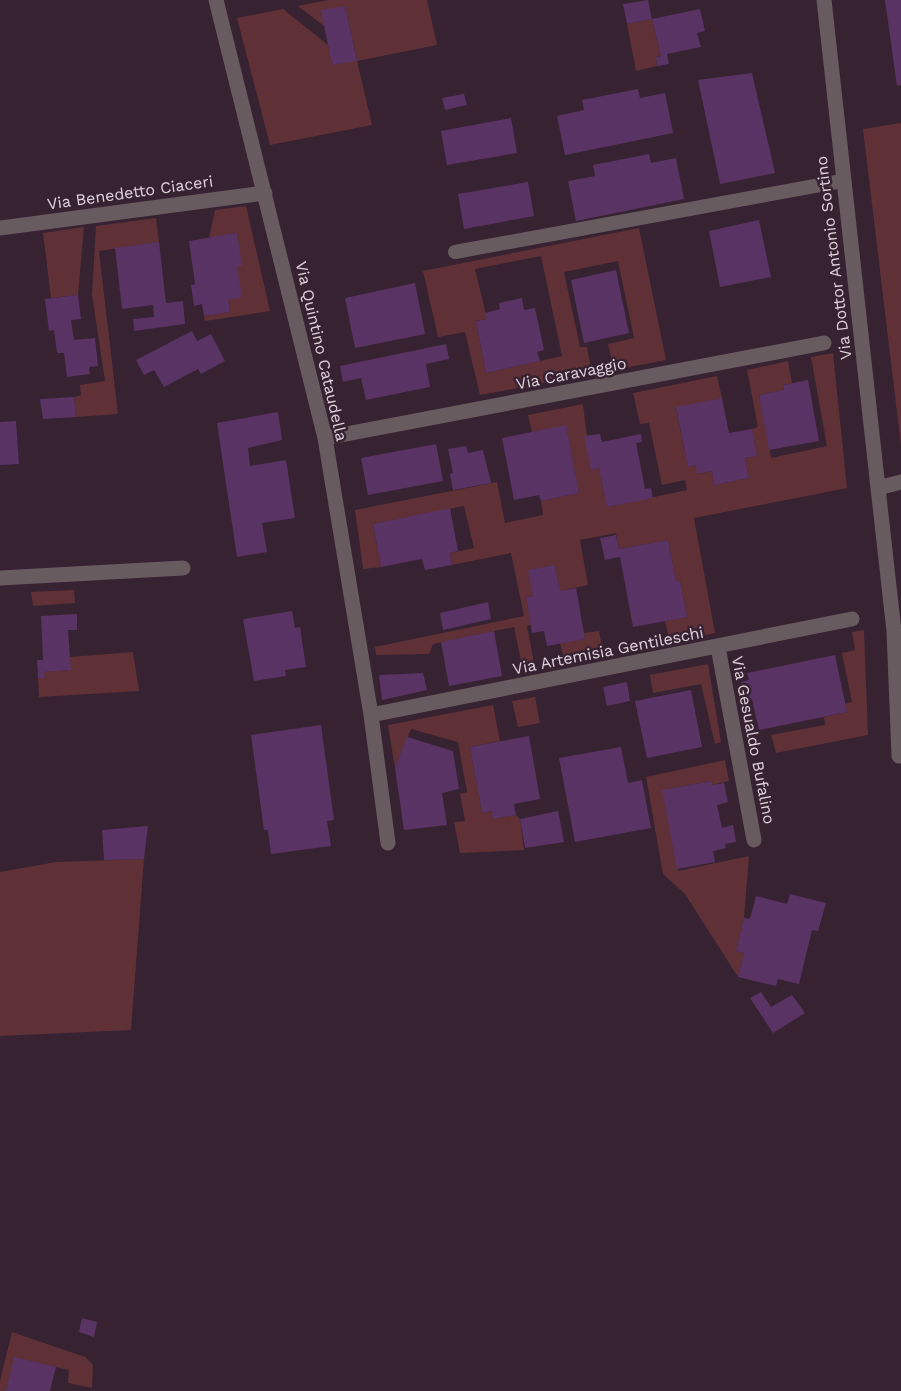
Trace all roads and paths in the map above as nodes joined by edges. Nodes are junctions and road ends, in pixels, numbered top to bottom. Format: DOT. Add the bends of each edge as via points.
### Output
graph roads {
  1 [pos="216,0"];
  2 [pos="824,0"];
  3 [pos="842,181"];
  4 [pos="265,193"];
  5 [pos="0,228"];
  6 [pos="455,252"];
  7 [pos="824,343"];
  8 [pos="325,438"];
  9 [pos="901,482"];
  10 [pos="878,488"];
  11 [pos="183,568"];
  12 [pos="0,578"];
  13 [pos="852,619"];
  14 [pos="718,647"];
  15 [pos="371,715"];
  16 [pos="899,756"];
  17 [pos="754,840"];
  18 [pos="388,843"];
  1 -- 4 [label="street, Via Quintino Cataudella"];
  2 -- 3 [label="street, Via Dottor Antonio Sortino"];
  3 -- 6 [label="lane"];
  3 -- 10 [label="street, Via Dottor Antonio Sortino"];
  4 -- 5 [label="street, Via Benedetto Ciaceri"];
  4 -- 8 [label="street, Via Quintino Cataudella"];
  7 -- 8 [label="street, Via Caravaggio"];
  8 -- 15 [label="street, Via Quintino Cataudella"];
  9 -- 10 [label="street"];
  10 -- 16 [label="street, Via Dottor Antonio Sortino" via="894,631"];
  11 -- 12 [label="street"];
  13 -- 14 [label="street, Via Artemisia Gentileschi"];
  14 -- 15 [label="street, Via Artemisia Gentileschi"];
  14 -- 17 [label="street, Via Gesualdo Bufalino"];
  15 -- 18 [label="street, Via Quintino Cataudella"];
}
